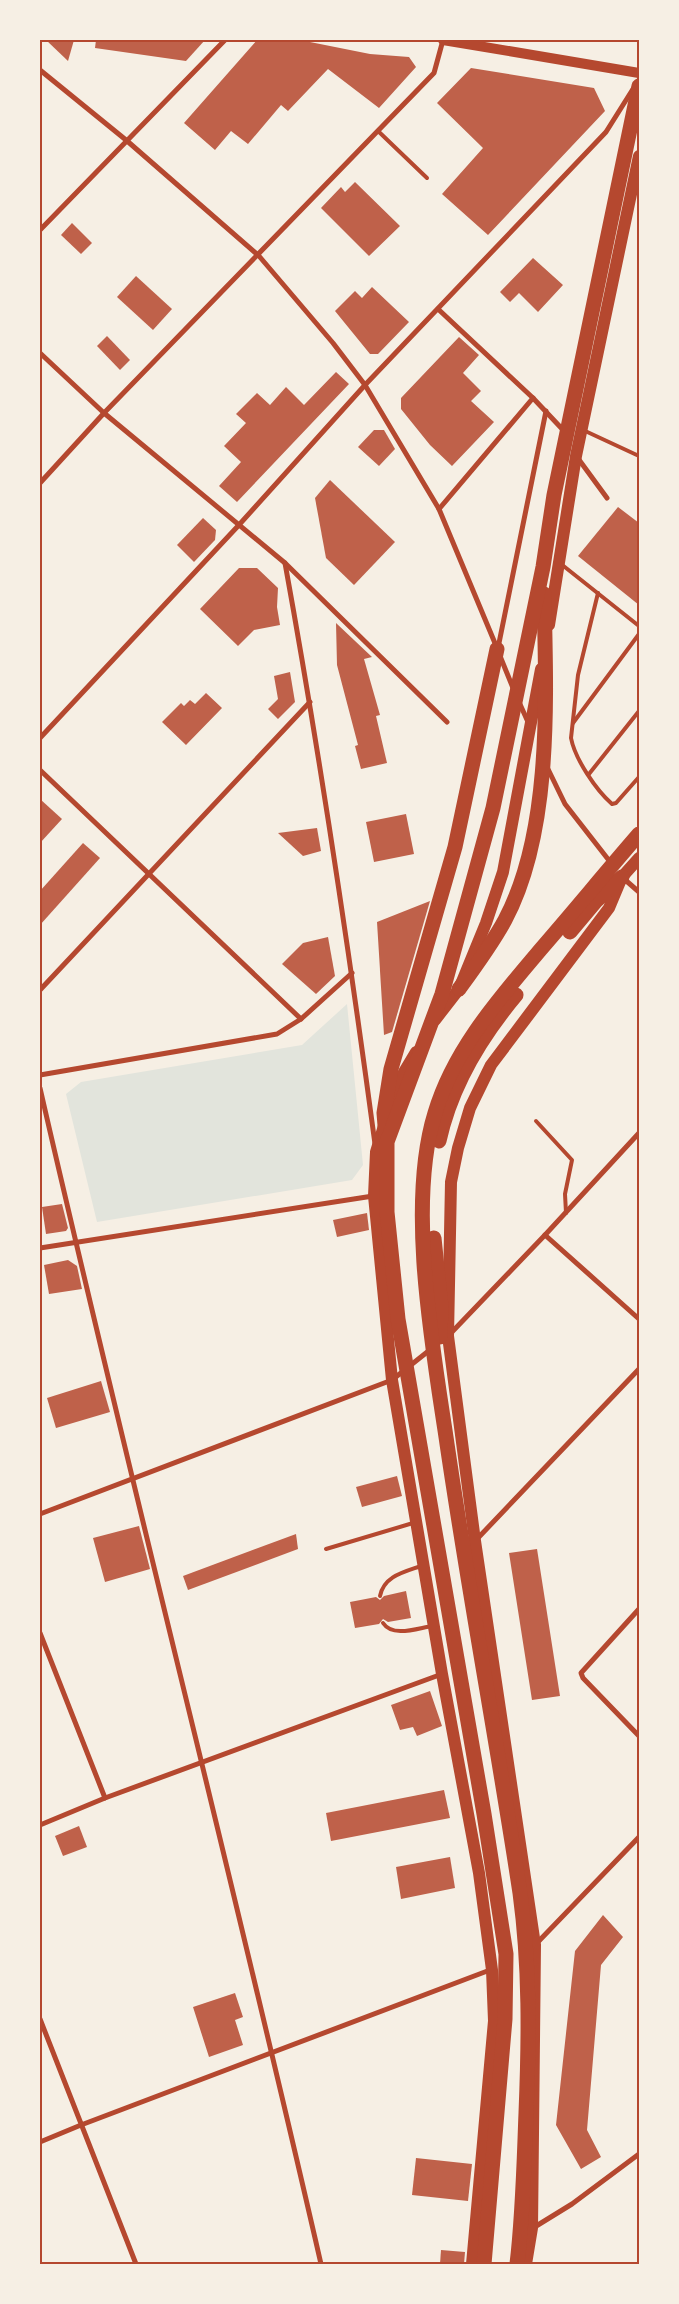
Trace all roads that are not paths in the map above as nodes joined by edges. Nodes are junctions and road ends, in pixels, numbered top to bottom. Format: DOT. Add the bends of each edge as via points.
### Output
graph roads {
  1 [pos="225,40"];
  2 [pos="443,40"];
  3 [pos="40,70"];
  4 [pos="639,73"];
  5 [pos="639,80"];
  6 [pos="639,86"];
  7 [pos="378,131"];
  8 [pos="126,140"];
  9 [pos="639,156"];
  10 [pos="427,178"];
  11 [pos="40,230"];
  12 [pos="258,256"];
  13 [pos="438,309"];
  14 [pos="40,353"];
  15 [pos="365,385"];
  16 [pos="533,398"];
  17 [pos="546,411"];
  18 [pos="104,412"];
  19 [pos="581,429"];
  20 [pos="567,435"];
  21 [pos="576,456"];
  22 [pos="639,456"];
  23 [pos="40,483"];
  24 [pos="607,498"];
  25 [pos="439,509"];
  26 [pos="238,526"];
  27 [pos="560,562"];
  28 [pos="285,563"];
  29 [pos="543,567"];
  30 [pos="598,593"];
  31 [pos="639,626"];
  32 [pos="639,634"];
  33 [pos="497,649"];
  34 [pos="310,702"];
  35 [pos="639,711"];
  36 [pos="447,722"];
  37 [pos="572,725"];
  38 [pos="532,732"];
  39 [pos="40,738"];
  40 [pos="538,745"];
  41 [pos="40,770"];
  42 [pos="589,774"];
  43 [pos="639,777"];
  44 [pos="639,834"];
  45 [pos="639,858"];
  46 [pos="150,875"];
  47 [pos="622,877"];
  48 [pos="639,892"];
  49 [pos="352,974"];
  50 [pos="459,989"];
  51 [pos="40,990"];
  52 [pos="301,1019"];
  53 [pos="40,1074"];
  54 [pos="40,1088"];
  55 [pos="536,1121"];
  56 [pos="639,1133"];
  57 [pos="381,1147"];
  58 [pos="374,1196"];
  59 [pos="566,1212"];
  60 [pos="545,1235"];
  61 [pos="75,1242"];
  62 [pos="40,1248"];
  63 [pos="639,1319"];
  64 [pos="448,1336"];
  65 [pos="639,1369"];
  66 [pos="392,1380"];
  67 [pos="438,1383"];
  68 [pos="131,1478"];
  69 [pos="40,1514"];
  70 [pos="416,1522"];
  71 [pos="475,1541"];
  72 [pos="326,1549"];
  73 [pos="424,1565"];
  74 [pos="380,1596"];
  75 [pos="639,1608"];
  76 [pos="383,1623"];
  77 [pos="434,1626"];
  78 [pos="40,1633"];
  79 [pos="442,1674"];
  80 [pos="639,1736"];
  81 [pos="202,1763"];
  82 [pos="105,1798"];
  83 [pos="40,1825"];
  84 [pos="639,1837"];
  85 [pos="535,1945"];
  86 [pos="521,1953"];
  87 [pos="514,1957"];
  88 [pos="492,1970"];
  89 [pos="40,2018"];
  90 [pos="273,2053"];
  91 [pos="81,2125"];
  92 [pos="40,2142"];
  93 [pos="639,2154"];
  94 [pos="532,2228"];
  95 [pos="136,2264"];
  96 [pos="321,2264"];
  97 [pos="472,2264"];
  98 [pos="484,2264"];
  99 [pos="517,2264"];
  100 [pos="526,2264"];
  1 -- 8 [label="street"];
  2 -- 4 [label="main road"];
  2 -- 7 [label="street" via="434,72"];
  3 -- 8 [label="street"];
  5 -- 13 [label="street" via="606,132"];
  6 -- 29 [label="highway" via="554,495"];
  7 -- 10 [label="lane"];
  7 -- 12 [label="street"];
  8 -- 11 [label="street"];
  8 -- 12 [label="street"];
  9 -- 19 [label="main road"];
  12 -- 15 [label="street"];
  12 -- 18 [label="street"];
  13 -- 15 [label="street"];
  13 -- 16 [label="street"];
  14 -- 18 [label="street"];
  15 -- 25 [label="street"];
  15 -- 26 [label="street"];
  16 -- 17 [label="street"];
  16 -- 25 [label="street"];
  17 -- 20 [label="street"];
  17 -- 33 [label="street"];
  18 -- 23 [label="street"];
  18 -- 26 [label="street"];
  19 -- 20 [label="lane"];
  19 -- 21 [label="main road"];
  19 -- 22 [label="lane"];
  20 -- 21 [label="street"];
  21 -- 24 [label="street"];
  21 -- 27 [label="main road"];
  25 -- 33 [label="street"];
  26 -- 28 [label="street"];
  26 -- 39 [label="street"];
  27 -- 30 [label="lane"];
  27 -- 38 [label="main road"];
  28 -- 34 [label="street"];
  28 -- 36 [label="street"];
  29 -- 50 [label="highway" via="546,704 535,824 522,878 506,918"];
  29 -- 57 [label="highway" via="490,818 442,994"];
  30 -- 31 [label="lane"];
  30 -- 37 [label="lane" via="578,675"];
  32 -- 37 [label="lane"];
  33 -- 38 [label="street"];
  33 -- 57 [label="highway" via="455,847 392,1070"];
  34 -- 46 [label="street"];
  34 -- 49 [label="street"];
  35 -- 42 [label="lane"];
  37 -- 42 [label="lane" via="572,746"];
  38 -- 50 [label="main road" via="503,872"];
  40 -- 47 [label="street" via="565,804"];
  41 -- 46 [label="street"];
  42 -- 43 [label="lane" via="612,804"];
  44 -- 67 [label="highway" via="494,1006 466,1044 442,1093 428,1145 424,1202 427,1288"];
  45 -- 47 [label="main road"];
  46 -- 51 [label="street"];
  46 -- 52 [label="street"];
  47 -- 48 [label="street"];
  47 -- 64 [label="main road" via="609,908 491,1065 470,1108 451,1182"];
  47 -- 67 [label="highway" via="596,901 506,1006 458,1080 445,1113 431,1180 431,1218 441,1306"];
  49 -- 52 [label="street"];
  49 -- 57 [label="street"];
  50 -- 57 [label="main road" via="432,1023 404,1072 391,1102"];
  52 -- 53 [label="street" via="277,1034"];
  54 -- 61 [label="street"];
  55 -- 59 [label="lane" via="572,1160 564,1194"];
  56 -- 59 [label="street"];
  57 -- 58 [label="main road"];
  57 -- 98 [label="highway" via="398,1319 506,1954 504,2019"];
  58 -- 61 [label="street"];
  58 -- 66 [label="main road"];
  59 -- 60 [label="street"];
  60 -- 63 [label="street"];
  60 -- 64 [label="street"];
  61 -- 62 [label="street"];
  61 -- 68 [label="street"];
  64 -- 66 [label="street"];
  64 -- 71 [label="main road"];
  65 -- 71 [label="street"];
  66 -- 68 [label="street"];
  66 -- 70 [label="main road"];
  67 -- 99 [label="highway" via="526,1946 530,2023 522,2218"];
  68 -- 69 [label="street"];
  68 -- 81 [label="street"];
  70 -- 72 [label="lane"];
  70 -- 73 [label="main road"];
  71 -- 85 [label="main road"];
  73 -- 74 [label="lane" via="392,1576"];
  73 -- 77 [label="main road"];
  75 -- 80 [label="street" via="582,1673 583,1678"];
  76 -- 77 [label="lane" via="398,1632"];
  77 -- 79 [label="main road"];
  78 -- 82 [label="street"];
  79 -- 81 [label="street"];
  79 -- 88 [label="main road" via="480,1873"];
  81 -- 82 [label="street"];
  81 -- 90 [label="street"];
  82 -- 83 [label="street"];
  84 -- 85 [label="street"];
  85 -- 86 [label="street"];
  85 -- 94 [label="main road"];
  87 -- 88 [label="street"];
  88 -- 90 [label="street"];
  88 -- 97 [label="main road" via="494,2021"];
  89 -- 91 [label="street"];
  90 -- 91 [label="street"];
  90 -- 96 [label="street"];
  91 -- 92 [label="street"];
  91 -- 95 [label="street"];
  93 -- 94 [label="street" via="572,2204"];
  94 -- 100 [label="main road"];
}
